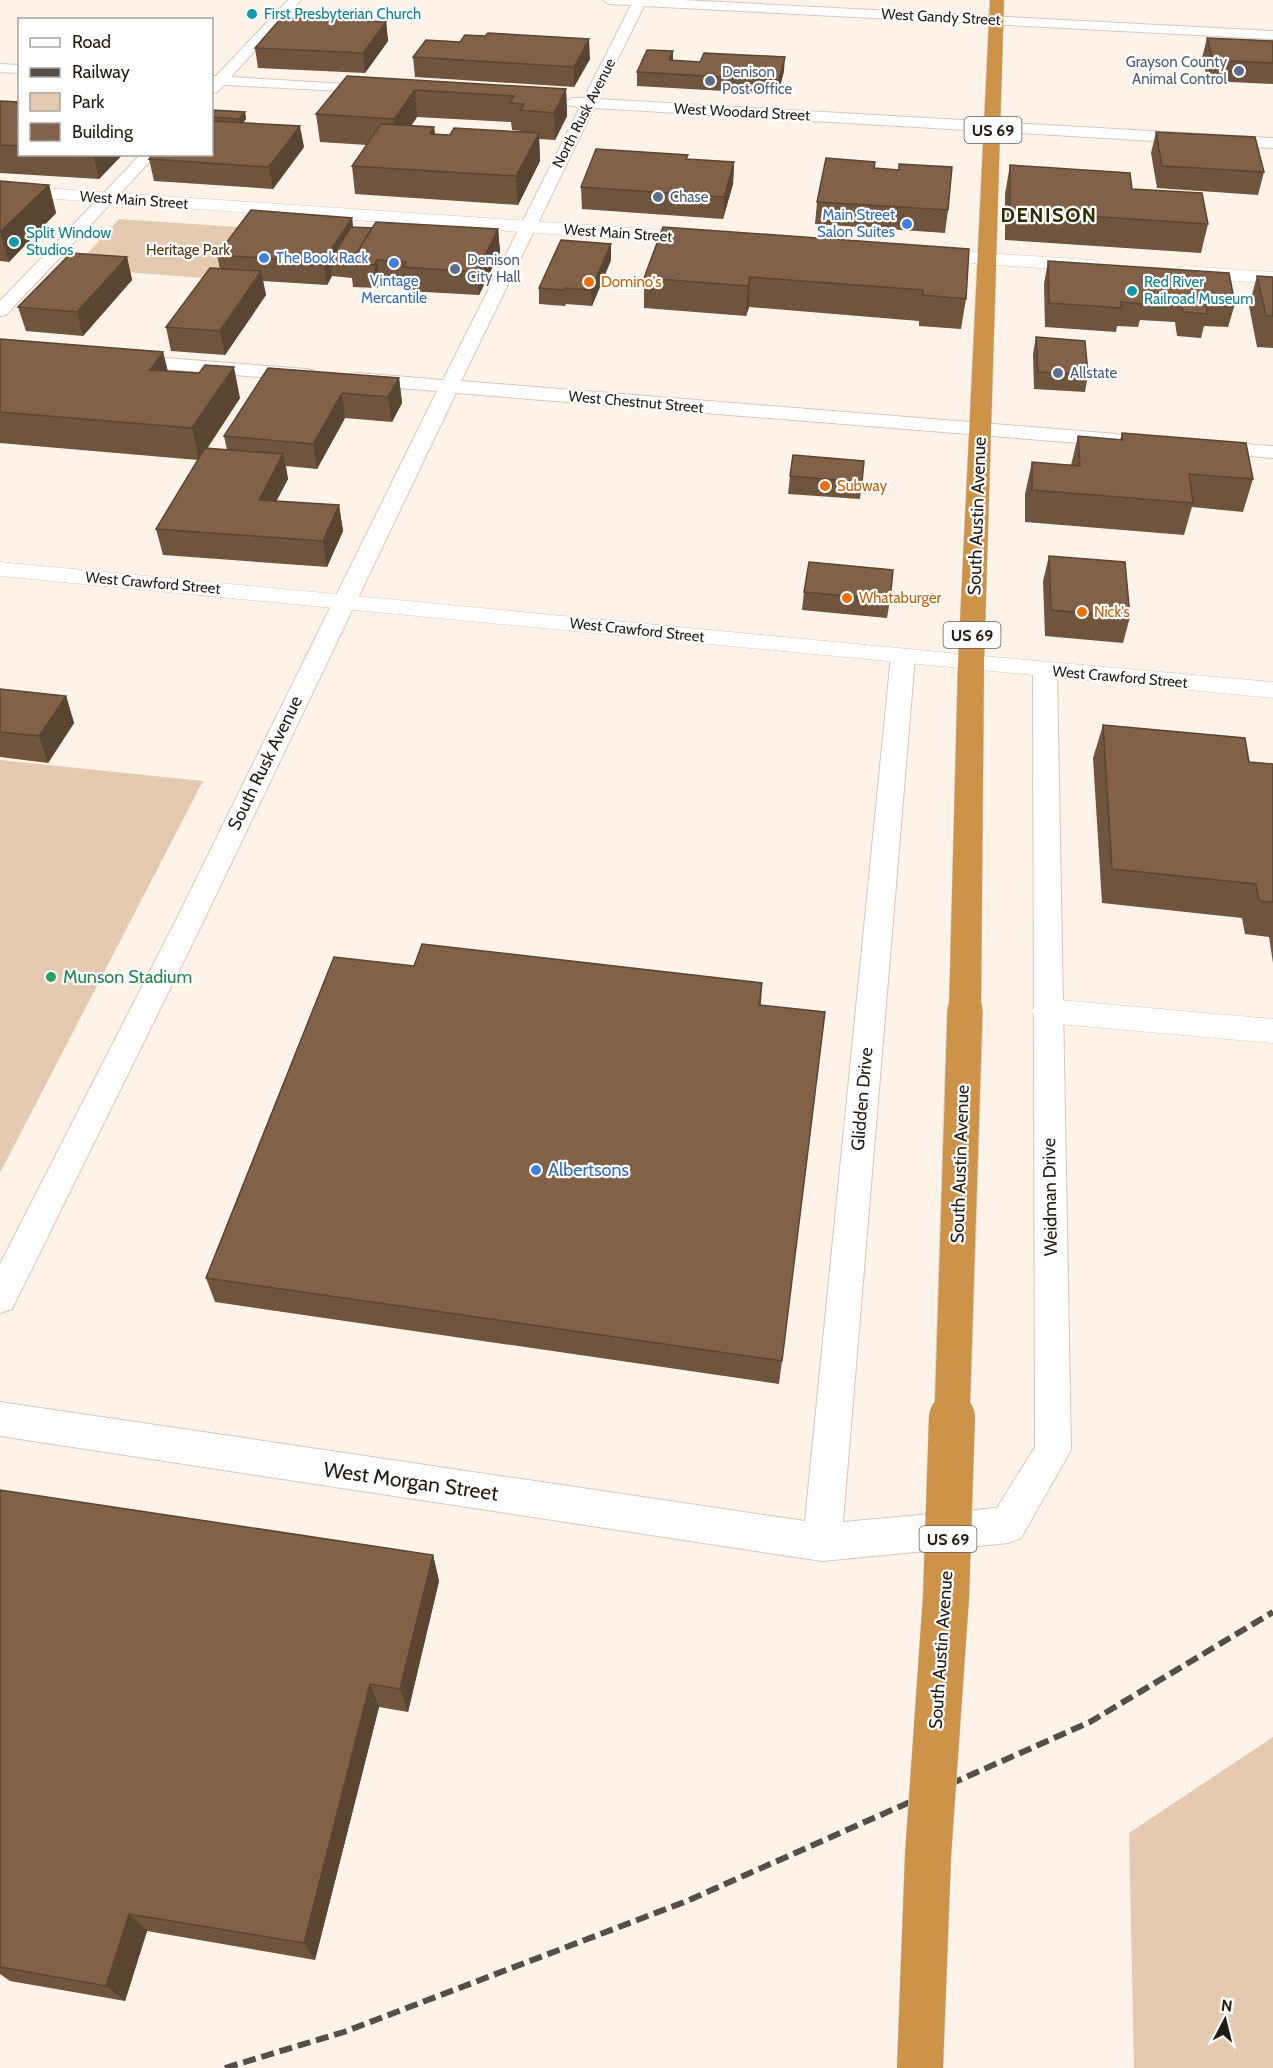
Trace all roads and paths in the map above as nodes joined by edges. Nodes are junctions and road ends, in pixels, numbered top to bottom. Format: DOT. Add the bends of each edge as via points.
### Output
graph roads {
  1 [pos="296,0"];
  2 [pos="609,0"];
  3 [pos="997,0"];
  4 [pos="640,1"];
  5 [pos="996,21"];
  6 [pos="1273,35"];
  7 [pos="0,68"];
  8 [pos="18,69"];
  9 [pos="214,83"];
  10 [pos="398,91"];
  11 [pos="553,100"];
  12 [pos="589,103"];
  13 [pos="994,127"];
  14 [pos="1273,143"];
  15 [pos="148,156"];
  16 [pos="0,190"];
  17 [pos="108,198"];
  18 [pos="527,226"];
  19 [pos="719,240"];
  20 [pos="902,254"];
  21 [pos="988,260"];
  22 [pos="1107,267"];
  23 [pos="1166,271"];
  24 [pos="1273,278"];
  25 [pos="0,311"];
  26 [pos="107,360"];
  27 [pos="320,376"];
  28 [pos="344,378"];
  29 [pos="451,387"];
  30 [pos="981,430"];
  31 [pos="1133,442"];
  32 [pos="1191,446"];
  33 [pos="1273,452"];
  34 [pos="0,569"];
  35 [pos="343,601"];
  36 [pos="903,656"];
  37 [pos="971,663"];
  38 [pos="1045,670"];
  39 [pos="1273,690"];
  40 [pos="1048,1011"];
  41 [pos="1273,1031"];
  42 [pos="0,1298"];
  43 [pos="0,1419"];
  44 [pos="822,1542"];
  45 [pos="920,2068"];
  1 -- 9 [label="street"];
  2 -- 4 [label="street, West Gandy Street"];
  3 -- 5 [label="highway, US 69"];
  4 -- 5 [label="street, West Gandy Street"];
  4 -- 12 [label="street, North Rusk Avenue"];
  5 -- 6 [label="street, West Gandy Street"];
  5 -- 13 [label="highway, US 69"];
  7 -- 8 [label="street"];
  9 -- 10 [label="street"];
  11 -- 12 [label="street, West Woodard Street"];
  12 -- 13 [label="street, West Woodard Street"];
  12 -- 18 [label="street, North Rusk Avenue"];
  13 -- 14 [label="street, West Woodard Street"];
  13 -- 21 [label="highway, US 69"];
  15 -- 17 [label="street"];
  16 -- 17 [label="main road, West Main Street"];
  17 -- 18 [label="main road, West Main Street"];
  17 -- 25 [label="street"];
  18 -- 19 [label="main road, West Main Street"];
  18 -- 29 [label="street, South Rusk Avenue"];
  20 -- 21 [label="main road"];
  21 -- 22 [label="main road"];
  21 -- 30 [label="highway, South Austin Avenue / US 69"];
  23 -- 24 [label="main road"];
  26 -- 27 [label="street"];
  28 -- 29 [label="street, West Chestnut Street"];
  29 -- 30 [label="street, West Chestnut Street"];
  29 -- 35 [label="street, South Rusk Avenue"];
  30 -- 31 [label="street, West Chestnut Street"];
  30 -- 37 [label="highway, South Austin Avenue / US 69"];
  32 -- 33 [label="street"];
  34 -- 35 [label="main road, West Crawford Street"];
  35 -- 36 [label="main road, West Crawford Street"];
  35 -- 42 [label="street, South Rusk Avenue" via="190,920"];
  36 -- 37 [label="main road, West Crawford Street"];
  36 -- 44 [label="street, Glidden Drive"];
  37 -- 38 [label="main road, West Crawford Street"];
  37 -- 45 [label="highway, South Austin Avenue / US 69, bridge" via="965,1010 946,1597 928,1856"];
  38 -- 39 [label="main road, West Crawford Street"];
  38 -- 40 [label="street, Weidman Drive"];
  40 -- 41 [label="main road"];
  40 -- 44 [label="street, Weidman Drive" via="1053,1450 1008,1526"];
  43 -- 44 [label="street, West Morgan Street"];
}
